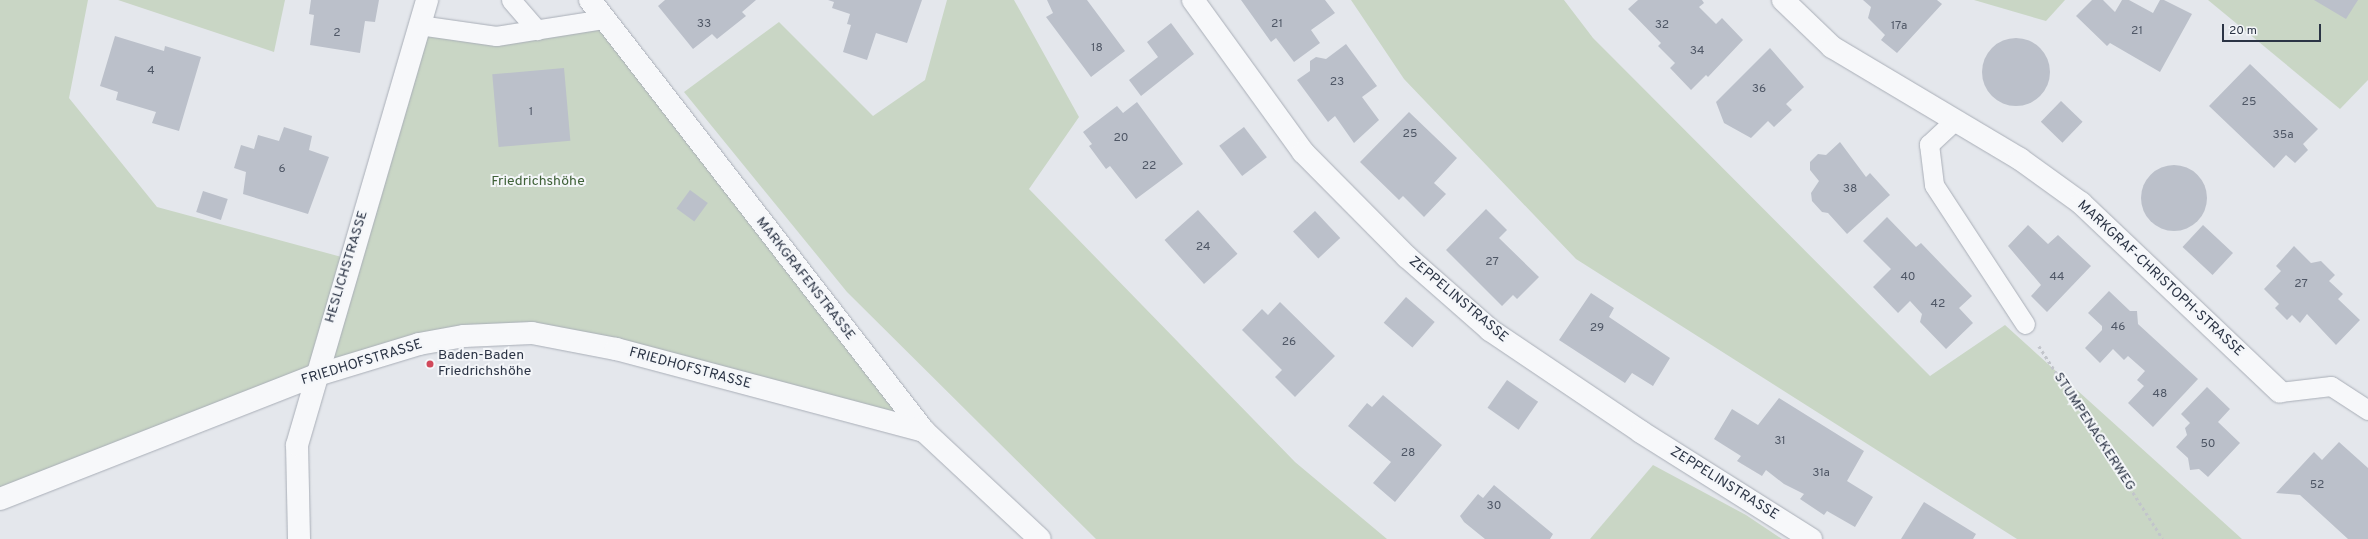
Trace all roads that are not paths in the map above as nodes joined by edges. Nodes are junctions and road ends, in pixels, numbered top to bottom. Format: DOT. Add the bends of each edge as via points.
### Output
graph roads {
  1 [pos="427,0"];
  2 [pos="511,0"];
  3 [pos="590,0"];
  4 [pos="1193,0"];
  5 [pos="1783,0"];
  6 [pos="603,19"];
  7 [pos="419,25"];
  8 [pos="537,30"];
  9 [pos="1953,122"];
  10 [pos="2025,324"];
  11 [pos="314,376"];
  12 [pos="2280,392"];
  13 [pos="2368,410"];
  14 [pos="924,431"];
  15 [pos="0,499"];
  16 [pos="299,539"];
  17 [pos="1040,539"];
  18 [pos="1811,539"];
  1 -- 7 [label="street, HESLICHSTRASSE"];
  2 -- 8 [label="lane"];
  3 -- 6 [label="street, MARKGRAFENSTRASSE"];
  4 -- 18 [label="street, ZEPPELINSTRASSE" via="1303,152 1406,257 1484,325 1641,432"];
  5 -- 9 [label="street, MARKGRAF-CHRISTOPH-STRASSE" via="1832,47"];
  6 -- 8 [label="lane"];
  6 -- 14 [label="street, MARKGRAFENSTRASSE"];
  7 -- 8 [label="lane" via="496,36"];
  7 -- 11 [label="street, HESLICHSTRASSE"];
  9 -- 10 [label="lane" via="1929,144 1934,185"];
  9 -- 12 [label="street, MARKGRAF-CHRISTOPH-STRASSE" via="2020,159 2081,203"];
  11 -- 14 [label="street, FRIEDHOFSTRASSE" via="419,344 464,336 532,333 616,349"];
  11 -- 15 [label="street, FRIEDHOFSTRASSE"];
  11 -- 16 [label="street, HESLICHSTRASSE" via="297,445"];
  12 -- 13 [label="lane, MARKGRAF-CHRISTOPH-STRASSE" via="2331,386"];
  14 -- 17 [label="street, MARKGRAFENSTRASSE"];
}
